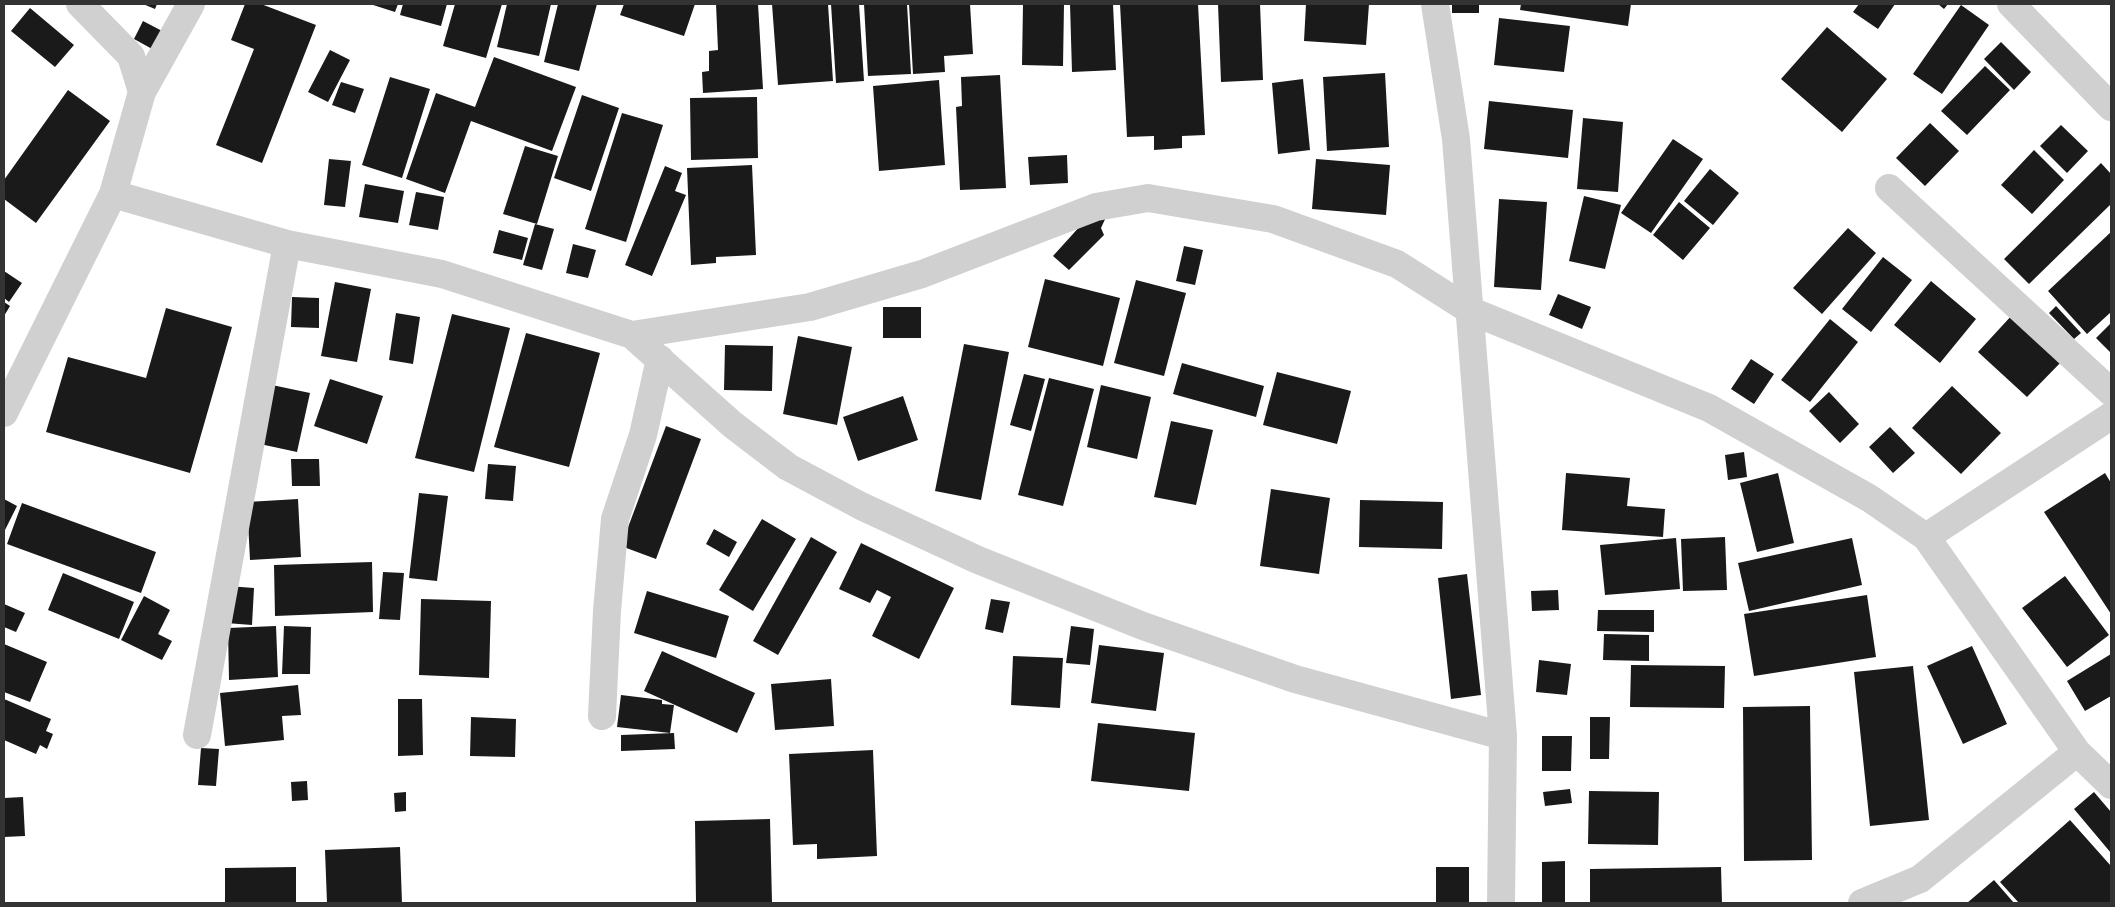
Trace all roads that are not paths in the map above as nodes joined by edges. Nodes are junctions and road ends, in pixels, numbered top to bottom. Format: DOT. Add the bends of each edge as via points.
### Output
graph roads {
  1 [pos="80,4"];
  2 [pos="191,4"];
  3 [pos="1435,4"];
  4 [pos="2011,4"];
  5 [pos="142,92"];
  6 [pos="2111,107"];
  7 [pos="1889,188"];
  8 [pos="113,194"];
  9 [pos="287,244"];
  10 [pos="1471,311"];
  11 [pos="632,335"];
  12 [pos="660,359"];
  13 [pos="2111,392"];
  14 [pos="4,413"];
  15 [pos="2106,426"];
  16 [pos="1926,537"];
  17 [pos="602,716"];
  18 [pos="197,735"];
  19 [pos="1502,736"];
  20 [pos="2077,752"];
  21 [pos="2111,785"];
  22 [pos="1501,903"];
  23 [pos="1862,903"];
  1 -- 5 [label="street" via="131,56"];
  2 -- 5 [label="street"];
  3 -- 10 [label="street" via="1456,139"];
  4 -- 6 [label="street"];
  5 -- 8 [label="street"];
  7 -- 13 [label="street"];
  8 -- 9 [label="street"];
  8 -- 14 [label="street"];
  9 -- 11 [label="street" via="442,274"];
  9 -- 18 [label="street"];
  10 -- 11 [label="street" via="1397,264 1274,219 1148,198 1096,207 922,274 810,307"];
  10 -- 16 [label="street" via="1709,408 1869,498"];
  10 -- 19 [label="street"];
  11 -- 12 [label="street"];
  12 -- 17 [label="street" via="643,435 615,519"];
  12 -- 19 [label="street" via="734,425 788,467 861,506 978,560 1143,626 1295,679"];
  15 -- 16 [label="street"];
  16 -- 20 [label="street"];
  19 -- 22 [label="street"];
  20 -- 21 [label="street"];
  20 -- 23 [label="street" via="1920,879"];
}
